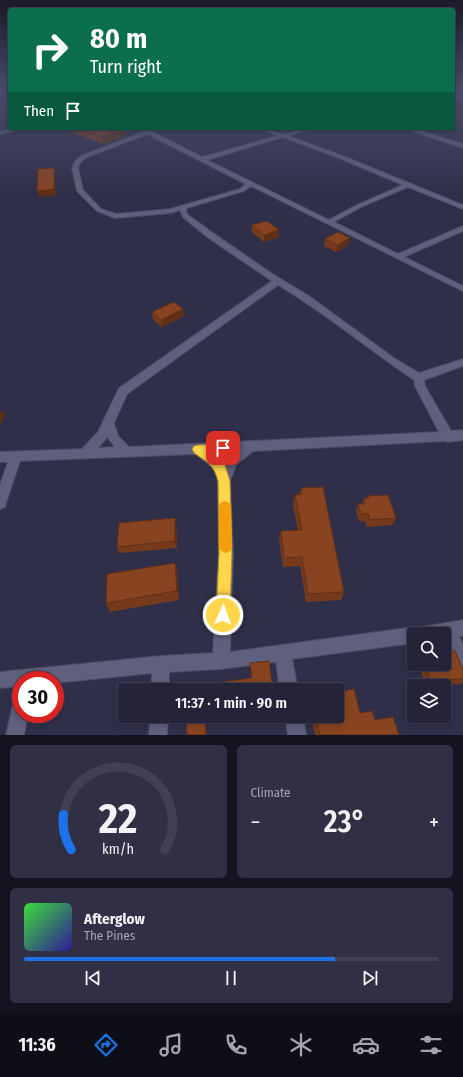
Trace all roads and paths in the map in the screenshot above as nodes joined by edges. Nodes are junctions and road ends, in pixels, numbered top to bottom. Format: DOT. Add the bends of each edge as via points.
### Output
graph roads {
  1 [pos="15,130"];
  2 [pos="144,130"];
  3 [pos="268,130"];
  4 [pos="304,130"];
  5 [pos="412,130"];
  6 [pos="148,132"];
  7 [pos="0,133"];
  8 [pos="284,136"];
  9 [pos="457,139"];
  10 [pos="451,142"];
  11 [pos="463,146"];
  12 [pos="203,159"];
  13 [pos="251,183"];
  14 [pos="407,185"];
  15 [pos="463,207"];
  16 [pos="184,208"];
  17 [pos="329,222"];
  18 [pos="463,228"];
  19 [pos="399,256"];
  20 [pos="278,281"];
  21 [pos="463,289"];
  22 [pos="463,362"];
  23 [pos="419,378"];
  24 [pos="108,423"];
  25 [pos="463,435"];
  26 [pos="448,437"];
  27 [pos="249,447"];
  28 [pos="198,449"];
  29 [pos="126,451"];
  30 [pos="85,453"];
  31 [pos="16,456"];
  32 [pos="0,457"];
  33 [pos="224,481"];
  34 [pos="0,503"];
  35 [pos="456,629"];
  36 [pos="407,636"];
  37 [pos="283,653"];
  38 [pos="221,661"];
  39 [pos="160,664"];
  40 [pos="463,664"];
  41 [pos="64,675"];
  42 [pos="0,680"];
  43 [pos="12,680"];
  44 [pos="160,683"];
  45 [pos="289,683"];
  46 [pos="17,723"];
  47 [pos="159,723"];
  48 [pos="295,723"];
  49 [pos="15,735"];
  50 [pos="158,735"];
  51 [pos="297,735"];
  1 -- 7 [label="street"];
  2 -- 6 [label="street"];
  3 -- 8 [label="street"];
  4 -- 8 [label="street"];
  5 -- 10 [label="street"];
  6 -- 12 [label="street"];
  6 -- 16 [label="street" via="83,157 77,162 75,168 80,191 98,210 115,216 171,212"];
  8 -- 12 [label="street"];
  8 -- 14 [label="street"];
  9 -- 10 [label="street"];
  10 -- 11 [label="street"];
  12 -- 13 [label="street"];
  13 -- 16 [label="street" via="242,190"];
  13 -- 17 [label="street"];
  14 -- 15 [label="street"];
  14 -- 17 [label="street"];
  16 -- 20 [label="street" via="188,220"];
  17 -- 19 [label="street"];
  18 -- 19 [label="street"];
  19 -- 21 [label="street"];
  20 -- 23 [label="street"];
  20 -- 24 [label="street" via="123,390"];
  22 -- 23 [label="street"];
  23 -- 26 [label="street" via="420,386"];
  24 -- 29 [label="street" via="113,438"];
  24 -- 30 [label="street" via="100,439"];
  25 -- 26 [label="street"];
  26 -- 27 [label="street"];
  27 -- 28 [label="street"];
  27 -- 33 [label="street" via="231,462"];
  28 -- 29 [label="street"];
  28 -- 33 [label="street" via="221,468"];
  29 -- 30 [label="street"];
  30 -- 31 [label="street"];
  31 -- 32 [label="street"];
  31 -- 34 [label="street"];
  33 -- 38 [label="street" via="226,553"];
  35 -- 40 [label="street"];
  36 -- 37 [label="street"];
  37 -- 38 [label="street"];
  37 -- 45 [label="street"];
  38 -- 39 [label="street"];
  39 -- 41 [label="street"];
  39 -- 44 [label="street"];
  42 -- 43 [label="street"];
  46 -- 49 [label="street"];
  47 -- 50 [label="street"];
  48 -- 51 [label="street"];
}
